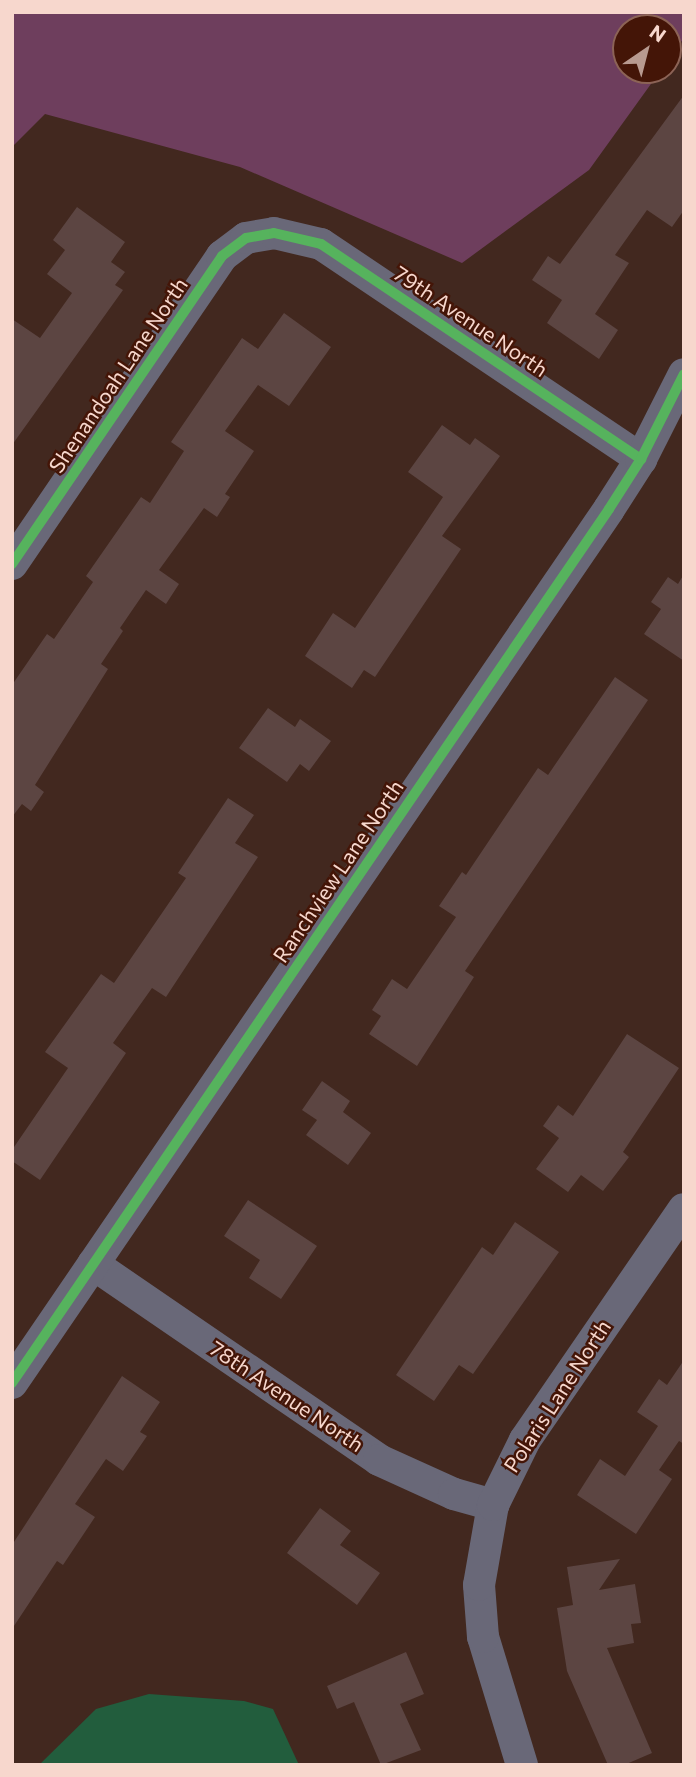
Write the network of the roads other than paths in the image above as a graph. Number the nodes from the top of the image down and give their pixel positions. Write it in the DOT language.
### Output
graph roads {
  1 [pos="274,233"];
  2 [pos="684,374"];
  3 [pos="641,459"];
  4 [pos="12,564"];
  5 [pos="684,1209"];
  6 [pos="93,1264"];
  7 [pos="12,1383"];
  8 [pos="493,1505"];
  9 [pos="522,1765"];
  1 -- 3 [label="street, 79th Avenue North"];
  1 -- 4 [label="street, Shenandoah Lane North"];
  2 -- 3 [label="street, Ranchview Lane North"];
  3 -- 6 [label="street, Ranchview Lane North"];
  5 -- 8 [label="street, Polaris Lane North"];
  6 -- 7 [label="street, Ranchview Lane North"];
  6 -- 8 [label="street, 78th Avenue North"];
  8 -- 9 [label="street, Polaris Lane North"];
}
